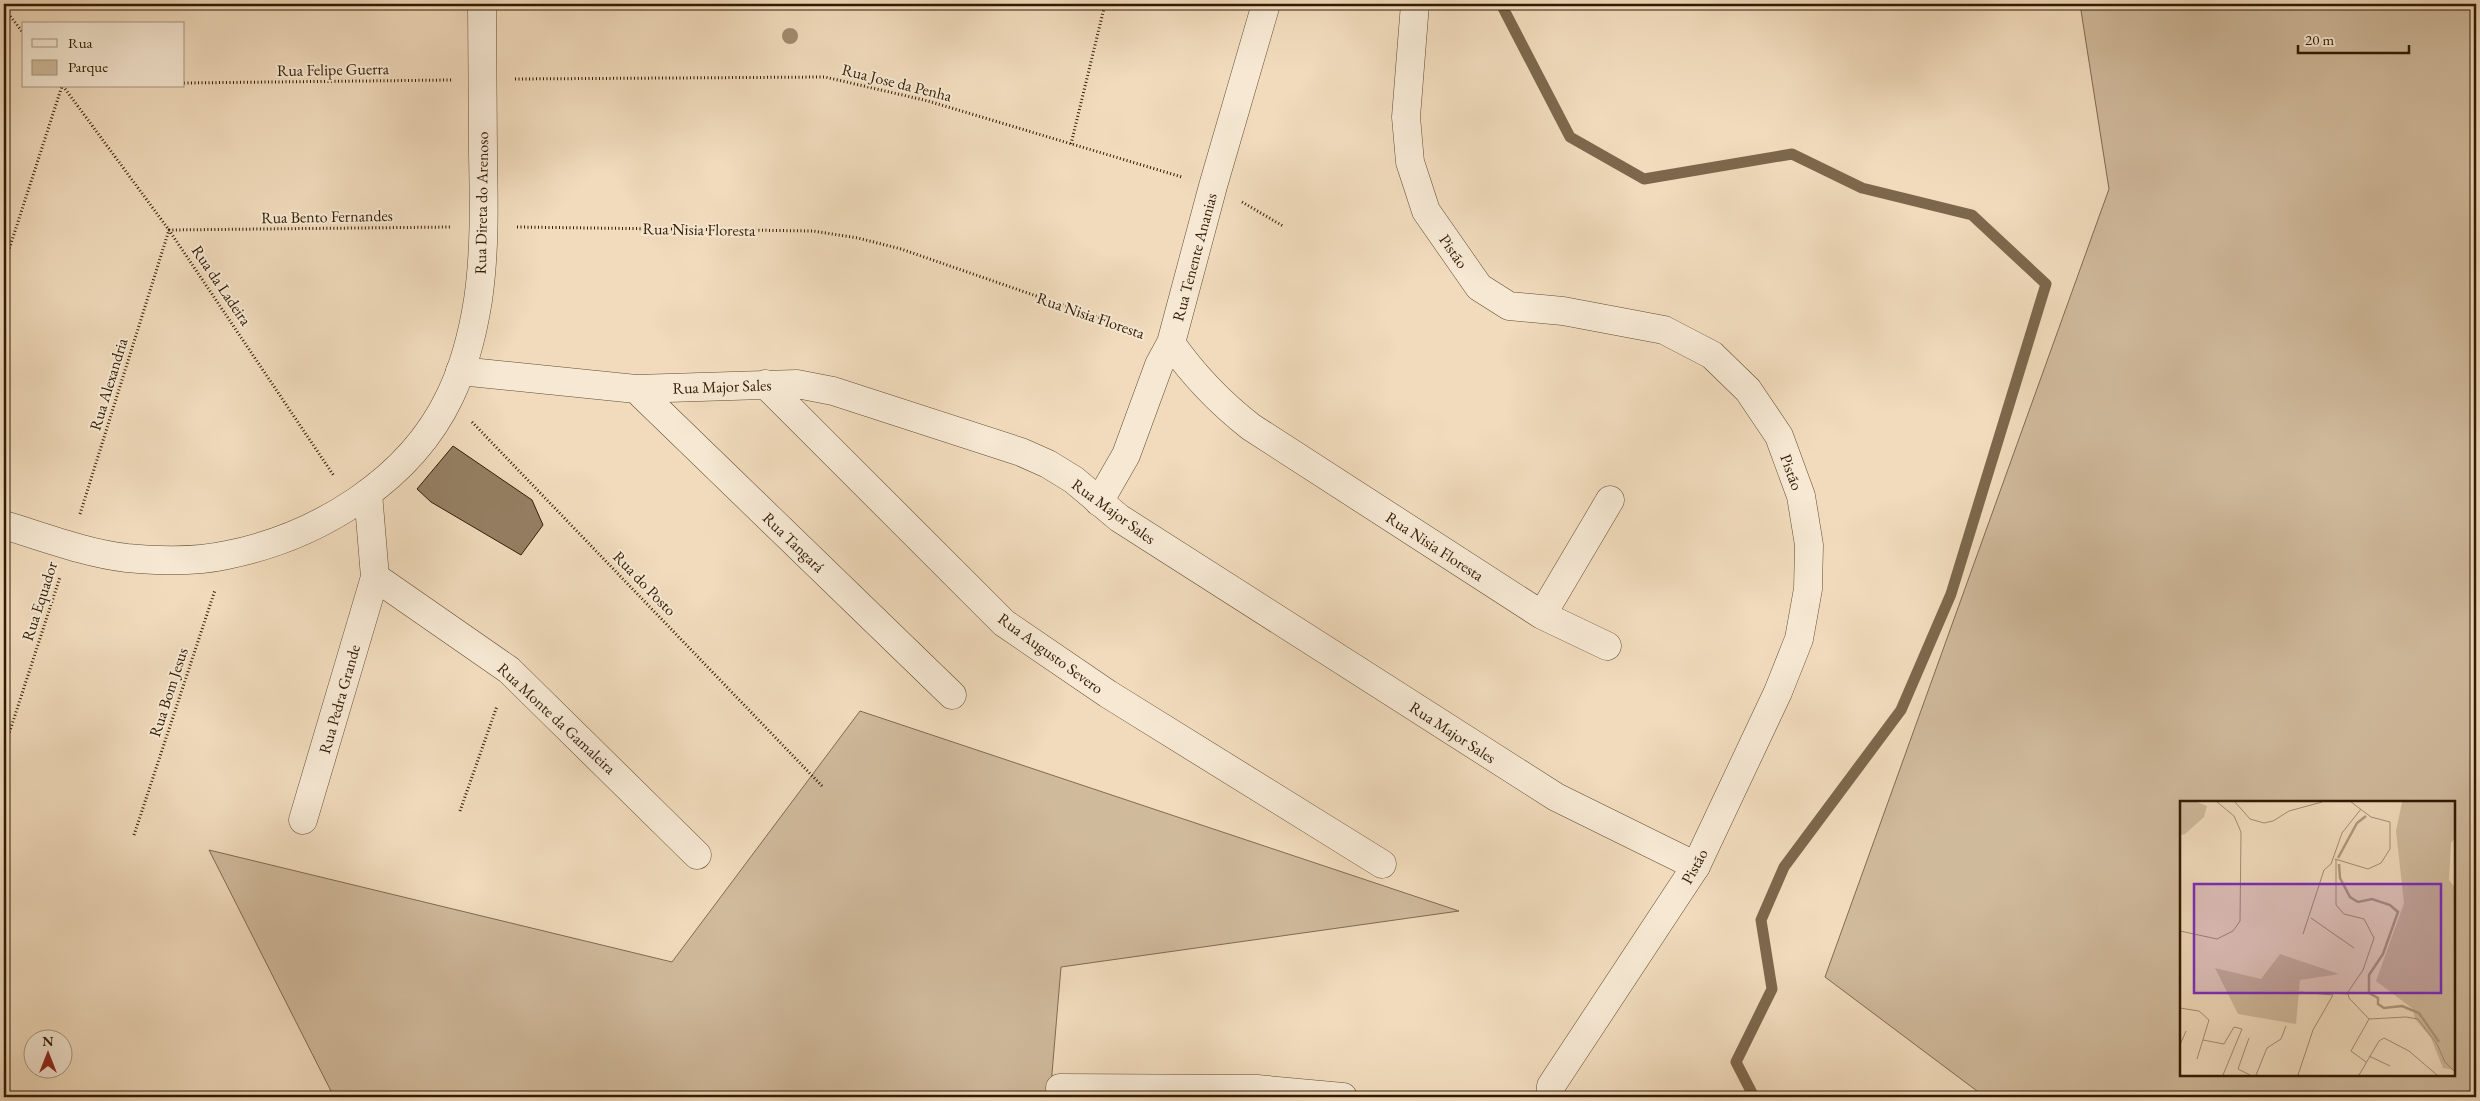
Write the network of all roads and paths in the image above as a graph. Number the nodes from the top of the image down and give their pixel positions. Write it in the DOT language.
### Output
graph roads {
  1 [pos="482,4"];
  2 [pos="1105,4"];
  3 [pos="1266,4"];
  4 [pos="1415,4"];
  5 [pos="4,8"];
  6 [pos="22,31"];
  7 [pos="482,79"];
  8 [pos="185,83"];
  9 [pos="62,88"];
  10 [pos="64,88"];
  11 [pos="1071,144"];
  12 [pos="1213,186"];
  13 [pos="484,226"];
  14 [pos="1283,226"];
  15 [pos="169,230"];
  16 [pos="4,265"];
  17 [pos="1171,343"];
  18 [pos="460,371"];
  19 [pos="765,384"];
  20 [pos="636,388"];
  21 [pos="449,398"];
  22 [pos="360,498"];
  23 [pos="1610,500"];
  24 [pos="1099,502"];
  25 [pos="4,525"];
  26 [pos="70,545"];
  27 [pos="226,556"];
  28 [pos="375,577"];
  29 [pos="1542,615"];
  30 [pos="1607,646"];
  31 [pos="509,670"];
  32 [pos="952,696"];
  33 [pos="4,749"];
  34 [pos="822,786"];
  35 [pos="460,811"];
  36 [pos="303,820"];
  37 [pos="134,835"];
  38 [pos="697,855"];
  39 [pos="1382,864"];
  40 [pos="1696,866"];
  41 [pos="1060,1088"];
  42 [pos="1343,1097"];
  43 [pos="1550,1097"];
  1 -- 7 [label="street, Rua Direta do Arenoso"];
  2 -- 11 [label="path"];
  3 -- 12 [label="street, Rua Tenente Ananias"];
  4 -- 40 [label="street, Pistão"];
  5 -- 6 [label="path"];
  7 -- 8 [label="path, Rua Felipe Guerra"];
  7 -- 11 [label="path, Rua Jose da Penha"];
  7 -- 13 [label="street, Rua Direta do Arenoso"];
  9 -- 16 [label="path"];
  10 -- 15 [label="path, Rua da Ladeira"];
  11 -- 12 [label="path, Rua Jose da Penha"];
  12 -- 14 [label="path, Rua Jose da Penha"];
  12 -- 17 [label="street, Rua Tenente Ananias"];
  13 -- 15 [label="path, Rua Bento Fernandes"];
  13 -- 17 [label="path, Rua Nisia Floresta"];
  13 -- 18 [label="street, Rua Direta do Arenoso"];
  15 -- 22 [label="path, Rua da Ladeira"];
  15 -- 26 [label="path, Rua Alexandria"];
  17 -- 24 [label="street, Rua Tenente Ananias"];
  17 -- 29 [label="street, Rua Nisia Floresta"];
  18 -- 20 [label="street, Rua Major Sales"];
  18 -- 21 [label="street, Rua Direta do Arenoso"];
  19 -- 20 [label="street, Rua Major Sales"];
  19 -- 24 [label="street, Rua Major Sales"];
  19 -- 39 [label="street, Rua Augusto Severo"];
  20 -- 32 [label="street, Rua Tangará"];
  21 -- 22 [label="street, Rua Direta do Arenoso"];
  21 -- 34 [label="path, Rua do Posto"];
  22 -- 27 [label="street, Rua Direta do Arenoso"];
  22 -- 28 [label="street"];
  23 -- 29 [label="street"];
  24 -- 40 [label="street, Rua Major Sales"];
  25 -- 26 [label="street, Rua Direta do Arenoso"];
  26 -- 27 [label="street, Rua Direta do Arenoso"];
  26 -- 33 [label="path, Rua Equador"];
  27 -- 37 [label="path, Rua Bom Jesus"];
  28 -- 31 [label="street, Rua Monte da Gamaleira"];
  28 -- 36 [label="street, Rua Pedra Grande"];
  29 -- 30 [label="street, Rua Nisia Floresta"];
  31 -- 35 [label="path"];
  31 -- 38 [label="street, Rua Monte da Gamaleira"];
  40 -- 43 [label="street, Pistão"];
  41 -- 42 [label="street"];
}
